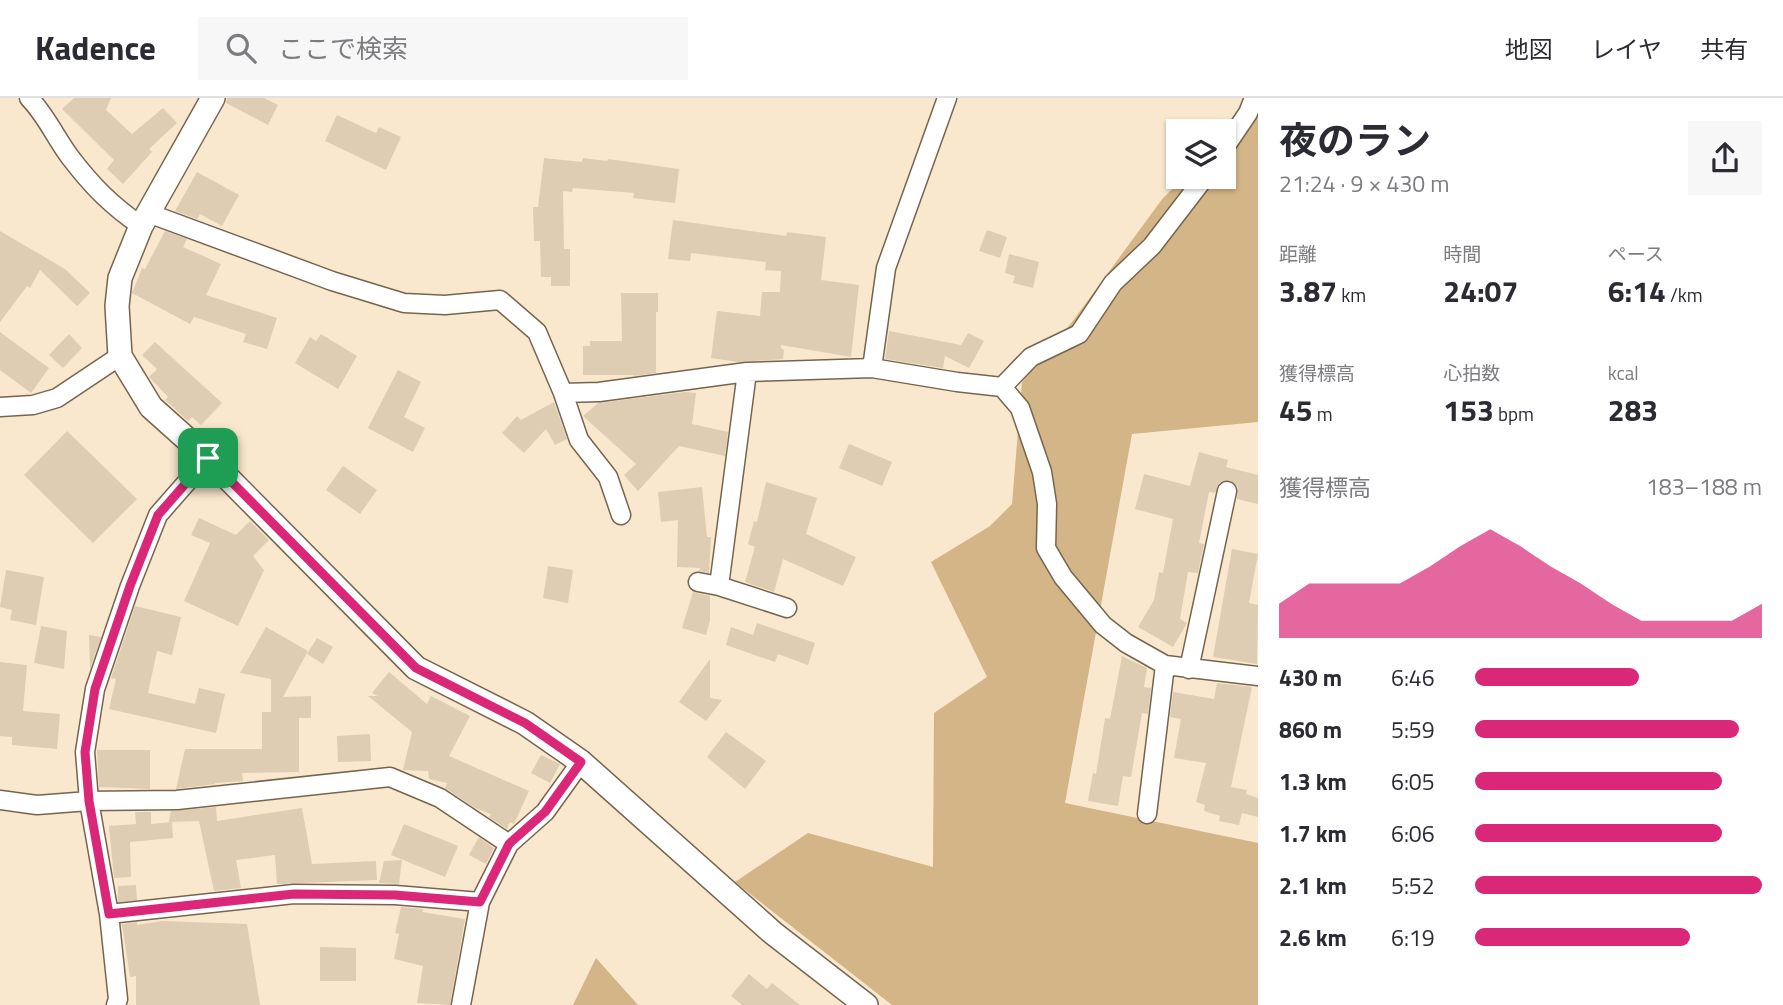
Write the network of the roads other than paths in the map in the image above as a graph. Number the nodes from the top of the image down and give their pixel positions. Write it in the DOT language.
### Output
graph roads {
  1 [pos="29,98"];
  2 [pos="213,98"];
  3 [pos="947,98"];
  4 [pos="1254,98"];
  5 [pos="1236,131"];
  6 [pos="1196,189"];
  7 [pos="144,219"];
  8 [pos="120,356"];
  9 [pos="872,368"];
  10 [pos="747,372"];
  11 [pos="1003,387"];
  12 [pos="563,393"];
  13 [pos="0,407"];
  14 [pos="208,458"];
  15 [pos="1227,491"];
  16 [pos="621,515"];
  17 [pos="698,582"];
  18 [pos="719,586"];
  19 [pos="787,608"];
  20 [pos="1165,666"];
  21 [pos="1189,669"];
  22 [pos="1258,676"];
  23 [pos="581,762"];
  24 [pos="0,800"];
  25 [pos="89,801"];
  26 [pos="1147,814"];
  27 [pos="509,844"];
  28 [pos="480,902"];
  29 [pos="109,914"];
  30 [pos="116,1005"];
  31 [pos="461,1005"];
  32 [pos="866,1005"];
  1 -- 7 [label="street"];
  2 -- 7 [label="street"];
  3 -- 9 [label="street"];
  4 -- 5 [label="street"];
  6 -- 11 [label="street"];
  7 -- 8 [label="street"];
  7 -- 12 [label="street"];
  8 -- 13 [label="street"];
  8 -- 14 [label="street"];
  9 -- 10 [label="street"];
  9 -- 11 [label="street"];
  10 -- 12 [label="street"];
  10 -- 18 [label="street"];
  11 -- 20 [label="street"];
  12 -- 16 [label="street"];
  14 -- 23 [label="street"];
  14 -- 25 [label="street"];
  15 -- 21 [label="street"];
  17 -- 18 [label="street"];
  18 -- 19 [label="street"];
  20 -- 21 [label="street"];
  20 -- 26 [label="street"];
  21 -- 22 [label="street"];
  23 -- 27 [label="street"];
  23 -- 32 [label="street"];
  24 -- 25 [label="street"];
  25 -- 27 [label="street"];
  25 -- 29 [label="street"];
  27 -- 28 [label="street"];
  28 -- 29 [label="street"];
  28 -- 31 [label="street"];
  29 -- 30 [label="street"];
}
